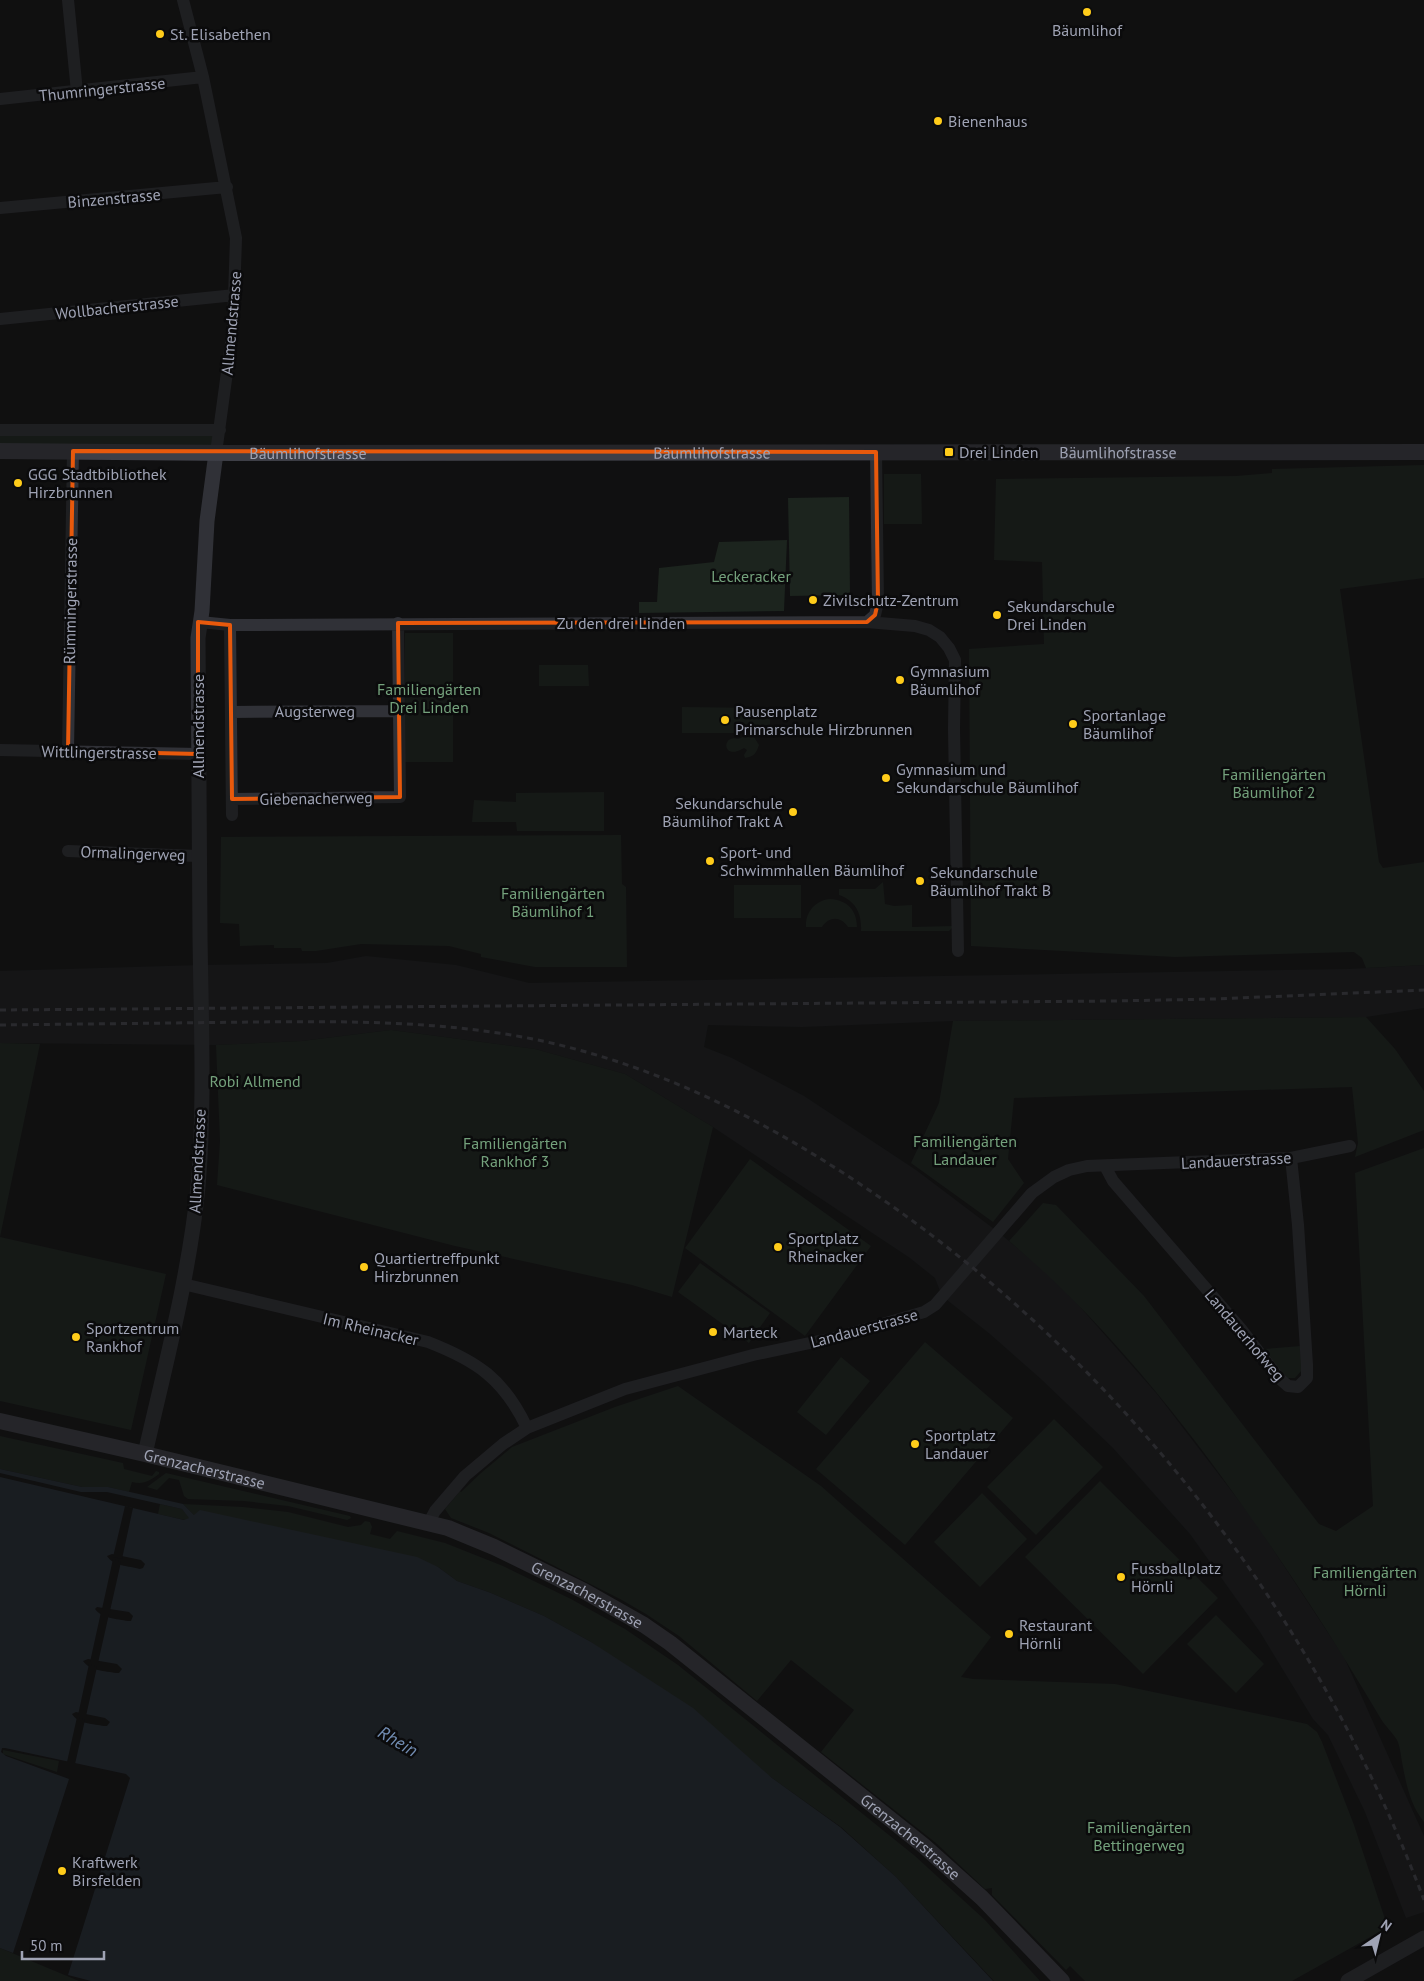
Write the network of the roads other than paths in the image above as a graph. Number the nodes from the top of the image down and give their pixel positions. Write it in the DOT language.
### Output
graph roads {
  1 [pos="68,0"];
  2 [pos="183,0"];
  3 [pos="203,77"];
  4 [pos="77,92"];
  5 [pos="0,99"];
  6 [pos="227,187"];
  7 [pos="0,208"];
  8 [pos="235,295"];
  9 [pos="0,319"];
  10 [pos="0,430"];
  11 [pos="220,430"];
  12 [pos="73,451"];
  13 [pos="0,452"];
  14 [pos="876,452"];
  15 [pos="1424,452"];
  16 [pos="216,454"];
  17 [pos="200,622"];
  18 [pos="867,622"];
  19 [pos="398,623"];
  20 [pos="230,624"];
  21 [pos="399,711"];
  22 [pos="231,712"];
  23 [pos="0,750"];
  24 [pos="68,752"];
  25 [pos="198,754"];
  26 [pos="232,799"];
  27 [pos="232,815"];
  28 [pos="68,850"];
  29 [pos="198,856"];
  30 [pos="958,951"];
  31 [pos="1350,1146"];
  32 [pos="1291,1158"];
  33 [pos="1105,1166"];
  34 [pos="183,1284"];
  35 [pos="0,1421"];
  36 [pos="527,1428"];
  37 [pos="145,1454"];
  38 [pos="429,1522"];
  39 [pos="1424,1938"];
  40 [pos="1062,1981"];
  41 [pos="1348,1981"];
  1 -- 4 [label="street"];
  2 -- 3 [label="street, Allmendstrasse"];
  3 -- 4 [label="street, Thumringerstrasse"];
  3 -- 6 [label="street, Allmendstrasse"];
  4 -- 5 [label="street, Thumringerstrasse"];
  6 -- 7 [label="street, Binzenstrasse"];
  6 -- 8 [label="street, Allmendstrasse"];
  8 -- 9 [label="street, Wollbacherstrasse"];
  8 -- 11 [label="street, Allmendstrasse"];
  10 -- 11 [label="street"];
  11 -- 16 [label="street, Allmendstrasse"];
  12 -- 13 [label="main road, Bäumlihofstrasse"];
  12 -- 16 [label="main road, Bäumlihofstrasse"];
  12 -- 24 [label="street, Rümmingerstrasse"];
  14 -- 15 [label="main road, Bäumlihofstrasse"];
  14 -- 16 [label="main road, Bäumlihofstrasse"];
  14 -- 18 [label="street"];
  16 -- 17 [label="street, Allmendstrasse"];
  17 -- 20 [label="street, Zu den drei Linden"];
  17 -- 25 [label="street, Allmendstrasse"];
  18 -- 19 [label="street, Zu den drei Linden"];
  18 -- 30 [label="street, Zu den drei Linden"];
  19 -- 20 [label="street, Zu den drei Linden"];
  19 -- 21 [label="street"];
  20 -- 22 [label="street, Allmendstrasse"];
  21 -- 22 [label="street, Augsterweg"];
  21 -- 26 [label="street, Giebenacherweg"];
  22 -- 26 [label="street, Allmendstrasse"];
  23 -- 24 [label="street, Wittlingerstrasse"];
  24 -- 25 [label="street, Wittlingerstrasse"];
  25 -- 29 [label="street, Allmendstrasse"];
  26 -- 27 [label="street, Allmendstrasse"];
  28 -- 29 [label="street, Ormalingerweg"];
  29 -- 34 [label="street, Allmendstrasse"];
  31 -- 32 [label="street, Landauerstrasse"];
  32 -- 33 [label="street, Landauerstrasse"];
  32 -- 33 [label="street, Landauerhofweg"];
  33 -- 36 [label="street, Landauerstrasse"];
  34 -- 36 [label="street, Im Rheinacker"];
  34 -- 37 [label="street, Allmendstrasse"];
  35 -- 37 [label="main road, Grenzacherstrasse"];
  36 -- 38 [label="street, Landauerstrasse"];
  37 -- 38 [label="main road, Grenzacherstrasse"];
  38 -- 40 [label="main road, Grenzacherstrasse"];
  39 -- 41 [label="street"];
}
